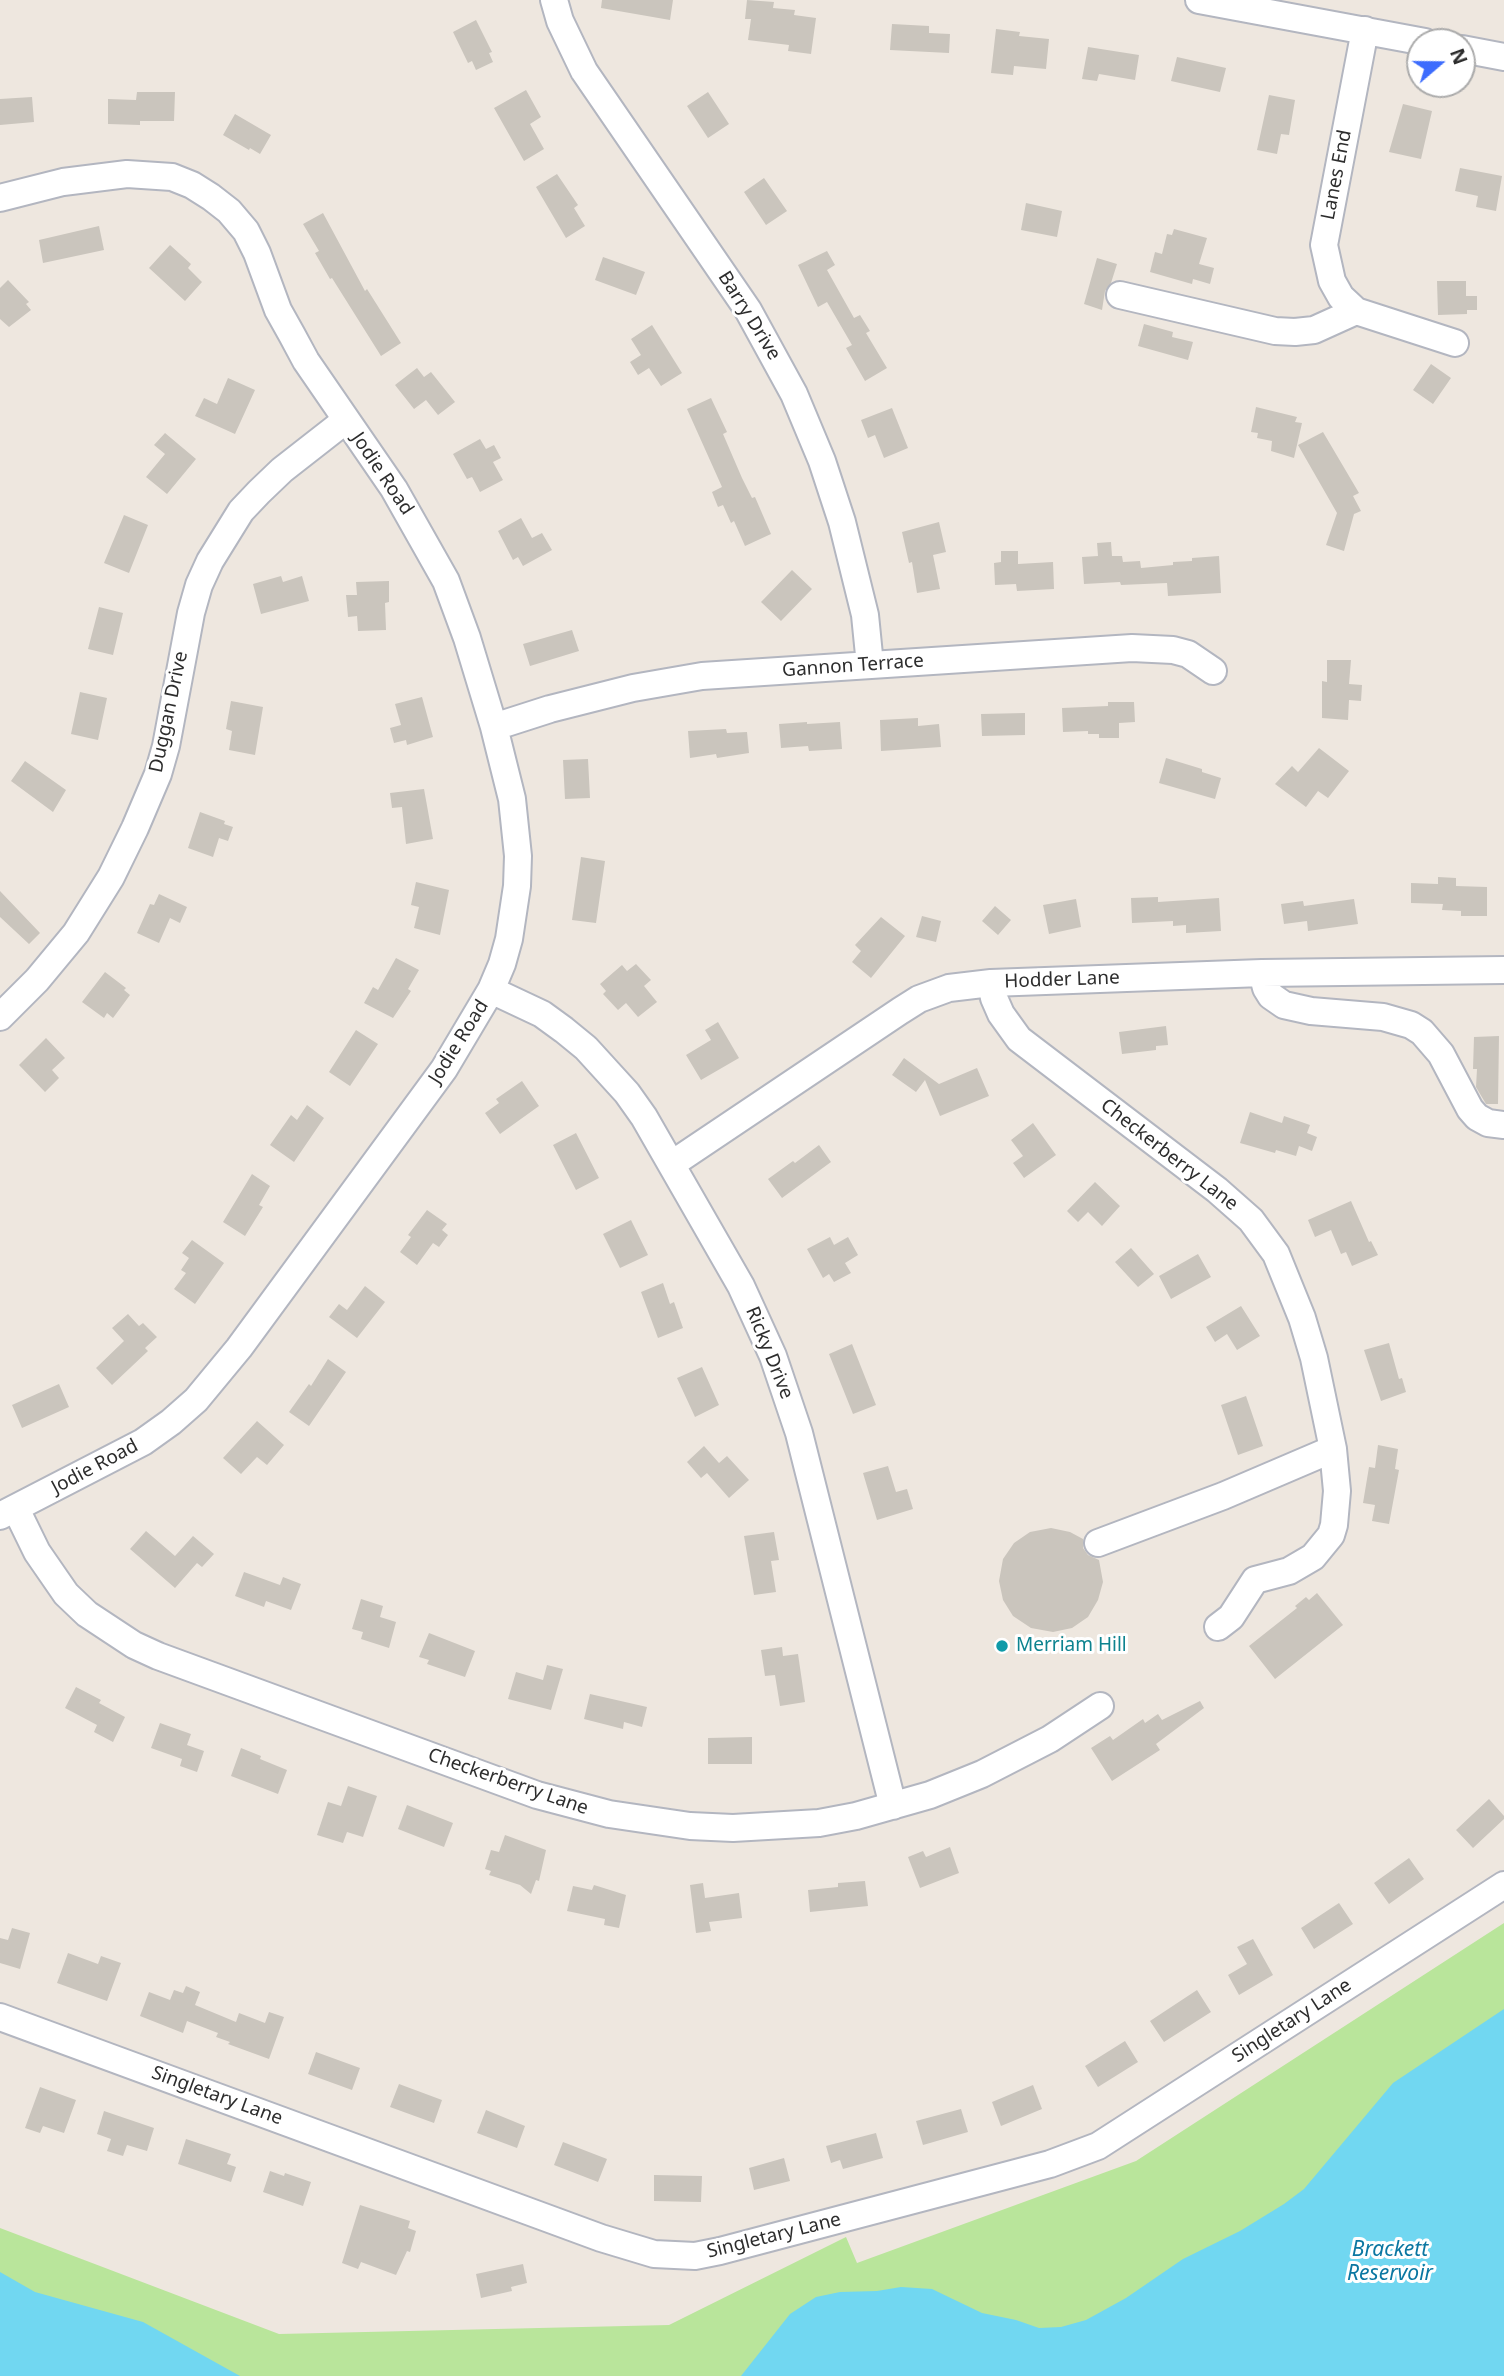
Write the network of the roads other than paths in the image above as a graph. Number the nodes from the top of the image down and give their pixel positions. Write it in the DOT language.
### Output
graph roads {
  1 [pos="554,0"];
  2 [pos="1199,0"];
  3 [pos="1365,30"];
  4 [pos="1406,38"];
  5 [pos="1476,52"];
  6 [pos="1504,57"];
  7 [pos="0,198"];
  8 [pos="1120,295"];
  9 [pos="1356,311"];
  10 [pos="1455,343"];
  11 [pos="346,420"];
  12 [pos="870,665"];
  13 [pos="1213,671"];
  14 [pos="494,727"];
  15 [pos="1504,970"];
  16 [pos="1262,973"];
  17 [pos="992,982"];
  18 [pos="491,990"];
  19 [pos="0,1017"];
  20 [pos="1504,1125"];
  21 [pos="671,1164"];
  22 [pos="1333,1449"];
  23 [pos="8,1512"];
  24 [pos="1098,1543"];
  25 [pos="1218,1627"];
  26 [pos="1100,1706"];
  27 [pos="893,1806"];
  28 [pos="1504,1885"];
  29 [pos="0,2017"];
  1 -- 12 [label="street, Barry Drive"];
  2 -- 3 [label="street"];
  3 -- 4 [label="street"];
  3 -- 9 [label="street, Lanes End"];
  5 -- 6 [label="street"];
  7 -- 11 [label="street, Jodie Road"];
  8 -- 9 [label="street"];
  9 -- 10 [label="street"];
  11 -- 14 [label="street, Jodie Road"];
  11 -- 19 [label="street, Duggan Drive"];
  12 -- 13 [label="street, Gannon Terrace"];
  12 -- 14 [label="street, Gannon Terrace"];
  14 -- 18 [label="street, Jodie Road"];
  15 -- 16 [label="street, Hodder Lane"];
  16 -- 17 [label="street, Hodder Lane"];
  16 -- 20 [label="street"];
  17 -- 21 [label="street, Hodder Lane"];
  17 -- 22 [label="street, Checkerberry Lane"];
  18 -- 21 [label="street, Ricky Drive"];
  18 -- 23 [label="street, Jodie Road"];
  21 -- 27 [label="street, Ricky Drive"];
  22 -- 24 [label="street"];
  22 -- 25 [label="street, Checkerberry Lane"];
  23 -- 27 [label="street, Checkerberry Lane"];
  26 -- 27 [label="street, Checkerberry Lane"];
  28 -- 29 [label="street, Singletary Lane"];
}
